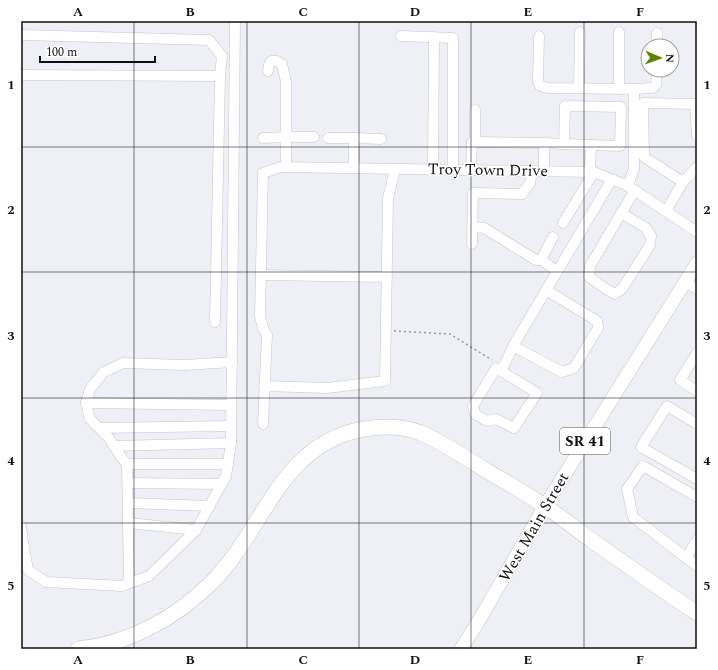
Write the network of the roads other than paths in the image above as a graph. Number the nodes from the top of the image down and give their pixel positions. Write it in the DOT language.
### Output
graph roads {
  1 [pos="235,21"];
  2 [pos="580,32"];
  3 [pos="619,32"];
  4 [pos="657,33"];
  5 [pos="21,35"];
  6 [pos="401,36"];
  7 [pos="539,36"];
  8 [pos="434,37"];
  9 [pos="657,38"];
  10 [pos="268,71"];
  11 [pos="21,75"];
  12 [pos="220,76"];
  13 [pos="656,78"];
  14 [pos="579,88"];
  15 [pos="619,89"];
  16 [pos="634,89"];
  17 [pos="475,110"];
  18 [pos="697,136"];
  19 [pos="286,137"];
  20 [pos="314,137"];
  21 [pos="263,138"];
  22 [pos="328,138"];
  23 [pos="354,138"];
  24 [pos="381,139"];
  25 [pos="475,142"];
  26 [pos="544,143"];
  27 [pos="564,144"];
  28 [pos="591,145"];
  29 [pos="286,167"];
  30 [pos="697,167"];
  31 [pos="354,168"];
  32 [pos="395,168"];
  33 [pos="433,169"];
  34 [pos="453,170"];
  35 [pos="471,170"];
  36 [pos="532,171"];
  37 [pos="544,171"];
  38 [pos="592,172"];
  39 [pos="612,179"];
  40 [pos="682,182"];
  41 [pos="631,188"];
  42 [pos="666,211"];
  43 [pos="621,213"];
  44 [pos="563,223"];
  45 [pos="472,227"];
  46 [pos="697,232"];
  47 [pos="553,237"];
  48 [pos="472,244"];
  49 [pos="540,260"];
  50 [pos="697,263"];
  51 [pos="557,271"];
  52 [pos="261,275"];
  53 [pos="387,277"];
  54 [pos="685,282"];
  55 [pos="697,289"];
  56 [pos="546,290"];
  57 [pos="215,322"];
  58 [pos="511,351"];
  59 [pos="697,353"];
  60 [pos="232,362"];
  61 [pos="501,371"];
  62 [pos="264,386"];
  63 [pos="697,391"];
  64 [pos="86,403"];
  65 [pos="231,404"];
  66 [pos="263,424"];
  67 [pos="697,424"];
  68 [pos="231,426"];
  69 [pos="99,428"];
  70 [pos="231,442"];
  71 [pos="114,446"];
  72 [pos="127,464"];
  73 [pos="228,464"];
  74 [pos="697,479"];
  75 [pos="128,483"];
  76 [pos="222,484"];
  77 [pos="697,497"];
  78 [pos="128,503"];
  79 [pos="210,506"];
  80 [pos="545,506"];
  81 [pos="129,523"];
  82 [pos="21,526"];
  83 [pos="196,530"];
  84 [pos="697,540"];
  85 [pos="686,558"];
  86 [pos="697,566"];
  87 [pos="129,583"];
  88 [pos="697,613"];
  89 [pos="78,649"];
  90 [pos="461,649"];
  1 -- 60 [label="street"];
  2 -- 14 [label="street"];
  3 -- 15 [label="street"];
  4 -- 9 [label="street"];
  5 -- 12 [label="street"];
  6 -- 8 [label="street"];
  7 -- 14 [label="street"];
  8 -- 33 [label="street"];
  8 -- 34 [label="street"];
  10 -- 19 [label="street"];
  11 -- 12 [label="street"];
  12 -- 57 [label="street"];
  13 -- 16 [label="street"];
  14 -- 15 [label="street"];
  15 -- 16 [label="street"];
  16 -- 41 [label="street"];
  17 -- 25 [label="street"];
  18 -- 40 [label="street"];
  19 -- 20 [label="street"];
  19 -- 21 [label="street"];
  19 -- 29 [label="street"];
  22 -- 23 [label="street"];
  23 -- 24 [label="street"];
  23 -- 31 [label="street"];
  25 -- 26 [label="street"];
  25 -- 35 [label="street"];
  26 -- 27 [label="street"];
  26 -- 37 [label="street"];
  27 -- 28 [label="street"];
  27 -- 28 [label="street"];
  28 -- 38 [label="street"];
  29 -- 31 [label="street, Troy Town Drive"];
  29 -- 52 [label="street, Troy Town Drive"];
  30 -- 40 [label="street"];
  31 -- 32 [label="street, Troy Town Drive"];
  32 -- 33 [label="street, Troy Town Drive"];
  32 -- 53 [label="street"];
  33 -- 34 [label="street, Troy Town Drive"];
  34 -- 35 [label="street, Troy Town Drive"];
  35 -- 36 [label="street, Troy Town Drive"];
  36 -- 37 [label="street, Troy Town Drive"];
  36 -- 45 [label="street"];
  37 -- 38 [label="street, Troy Town Drive"];
  38 -- 39 [label="street, Troy Town Drive"];
  38 -- 44 [label="street"];
  39 -- 41 [label="street, Troy Town Drive"];
  39 -- 51 [label="street"];
  40 -- 42 [label="street"];
  41 -- 42 [label="street, Troy Town Drive"];
  41 -- 43 [label="street"];
  42 -- 46 [label="street, Troy Town Drive"];
  43 -- 43 [label="street"];
  45 -- 48 [label="street"];
  45 -- 49 [label="street"];
  47 -- 49 [label="street"];
  49 -- 51 [label="street"];
  50 -- 54 [label="main road, West Main Street / SR 41"];
  51 -- 56 [label="street"];
  52 -- 53 [label="street"];
  52 -- 62 [label="street"];
  53 -- 62 [label="street"];
  54 -- 55 [label="street"];
  54 -- 80 [label="main road, West Main Street / SR 41"];
  56 -- 58 [label="street"];
  56 -- 58 [label="street"];
  58 -- 61 [label="street"];
  59 -- 63 [label="street"];
  60 -- 64 [label="street"];
  60 -- 65 [label="street"];
  61 -- 61 [label="street"];
  62 -- 66 [label="street"];
  64 -- 65 [label="street"];
  64 -- 69 [label="street"];
  65 -- 68 [label="street"];
  67 -- 74 [label="street"];
  68 -- 69 [label="street"];
  68 -- 70 [label="street"];
  69 -- 71 [label="street"];
  70 -- 71 [label="street"];
  70 -- 73 [label="street"];
  71 -- 72 [label="street"];
  72 -- 73 [label="street"];
  72 -- 75 [label="street"];
  73 -- 76 [label="street"];
  75 -- 76 [label="street"];
  75 -- 78 [label="street"];
  76 -- 79 [label="street"];
  77 -- 85 [label="street"];
  78 -- 79 [label="street"];
  78 -- 81 [label="street"];
  79 -- 83 [label="street"];
  80 -- 88 [label="highway"];
  80 -- 89 [label="highway"];
  80 -- 90 [label="main road, West Main Street / SR 41"];
  81 -- 83 [label="street"];
  81 -- 87 [label="street"];
  82 -- 87 [label="street"];
  83 -- 87 [label="street"];
  84 -- 85 [label="street"];
  85 -- 86 [label="street"];
}
